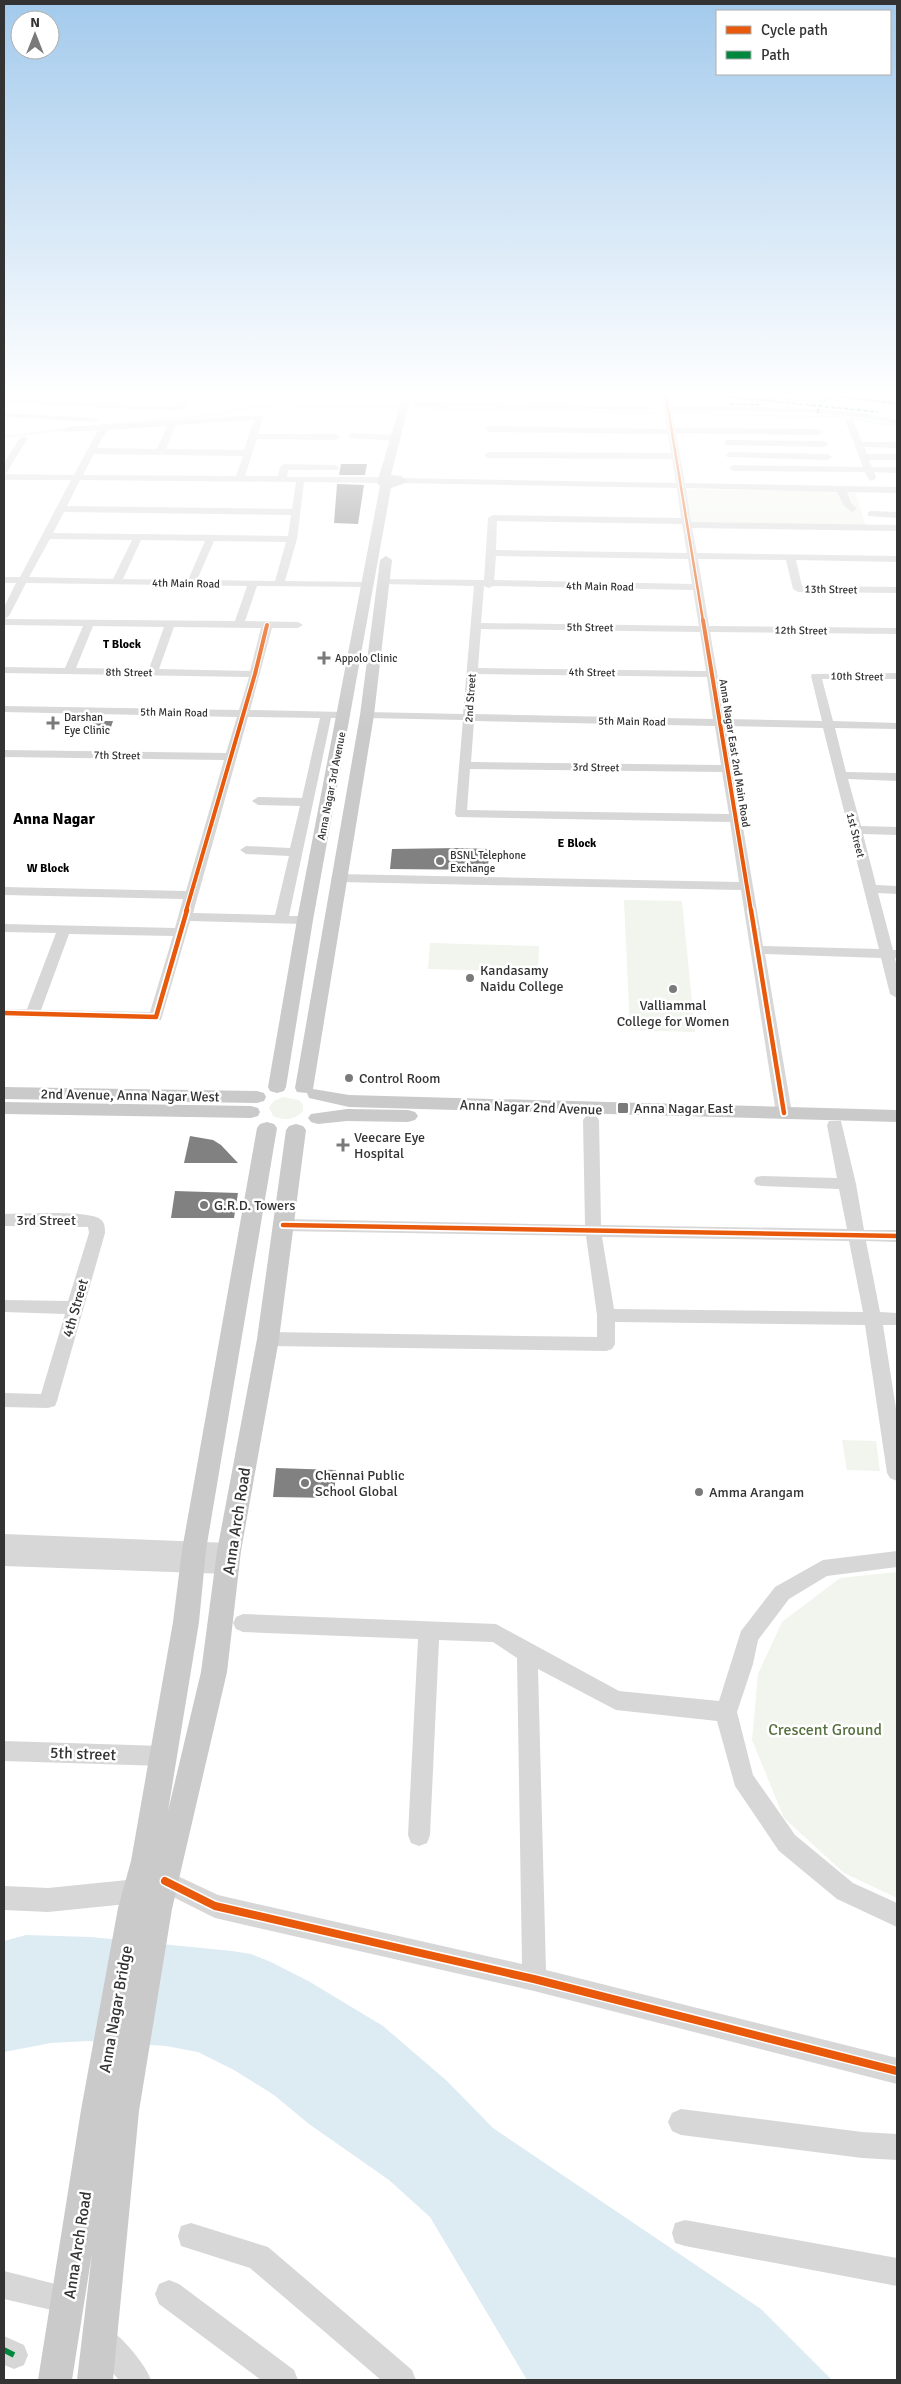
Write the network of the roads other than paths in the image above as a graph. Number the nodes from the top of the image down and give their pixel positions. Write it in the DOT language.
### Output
graph roads {
  1 [pos="296,507"];
  2 [pos="386,507"];
  3 [pos="392,507"];
  4 [pos="684,507"];
  5 [pos="62,509"];
  6 [pos="295,512"];
  7 [pos="871,514"];
  8 [pos="897,515"];
  9 [pos="392,523"];
  10 [pos="687,523"];
  11 [pos="897,528"];
  12 [pos="47,536"];
  13 [pos="138,537"];
  14 [pos="211,538"];
  15 [pos="292,539"];
  16 [pos="389,542"];
  17 [pos="490,554"];
  18 [pos="693,555"];
  19 [pos="790,557"];
  20 [pos="897,559"];
  21 [pos="4,580"];
  22 [pos="24,580"];
  23 [pos="382,581"];
  24 [pos="116,582"];
  25 [pos="191,583"];
  26 [pos="253,584"];
  27 [pos="279,584"];
  28 [pos="484,584"];
  29 [pos="368,585"];
  30 [pos="698,587"];
  31 [pos="897,590"];
  32 [pos="4,616"];
  33 [pos="4,622"];
  34 [pos="89,623"];
  35 [pos="170,624"];
  36 [pos="239,624"];
  37 [pos="267,625"];
  38 [pos="298,625"];
  39 [pos="475,626"];
  40 [pos="704,628"];
  41 [pos="897,631"];
  42 [pos="4,670"];
  43 [pos="69,671"];
  44 [pos="472,671"];
  45 [pos="153,672"];
  46 [pos="255,674"];
  47 [pos="712,674"];
  48 [pos="816,676"];
  49 [pos="897,676"];
  50 [pos="4,709"];
  51 [pos="244,713"];
  52 [pos="326,715"];
  53 [pos="344,715"];
  54 [pos="367,715"];
  55 [pos="468,718"];
  56 [pos="720,722"];
  57 [pos="828,724"];
  58 [pos="897,726"];
  59 [pos="4,753"];
  60 [pos="231,757"];
  61 [pos="464,765"];
  62 [pos="728,769"];
  63 [pos="841,775"];
  64 [pos="897,777"];
  65 [pos="258,801"];
  66 [pos="307,802"];
  67 [pos="736,818"];
  68 [pos="855,830"];
  69 [pos="897,830"];
  70 [pos="246,850"];
  71 [pos="296,852"];
  72 [pos="338,878"];
  73 [pos="747,886"];
  74 [pos="870,889"];
  75 [pos="897,890"];
  76 [pos="4,891"];
  77 [pos="190,895"];
  78 [pos="185,917"];
  79 [pos="281,920"];
  80 [pos="305,920"];
  81 [pos="4,928"];
  82 [pos="64,929"];
  83 [pos="180,932"];
  84 [pos="757,950"];
  85 [pos="892,954"];
  86 [pos="897,994"];
  87 [pos="4,1013"];
  88 [pos="32,1014"];
  89 [pos="277,1087"];
  90 [pos="310,1091"];
  91 [pos="4,1093"];
  92 [pos="254,1105"];
  93 [pos="4,1108"];
  94 [pos="784,1113"];
  95 [pos="897,1116"];
  96 [pos="318,1118"];
  97 [pos="591,1120"];
  98 [pos="836,1126"];
  99 [pos="897,1127"];
  100 [pos="266,1134"];
  101 [pos="295,1135"];
  102 [pos="762,1181"];
  103 [pos="848,1184"];
  104 [pos="4,1220"];
  105 [pos="88,1220"];
  106 [pos="283,1224"];
  107 [pos="593,1230"];
  108 [pos="858,1236"];
  109 [pos="897,1236"];
  110 [pos="4,1306"];
  111 [pos="75,1308"];
  112 [pos="606,1315"];
  113 [pos="873,1318"];
  114 [pos="897,1319"];
  115 [pos="268,1339"];
  116 [pos="4,1400"];
  117 [pos="895,1430"];
  118 [pos="897,1473"];
  119 [pos="4,1542"];
  120 [pos="4,1558"];
  121 [pos="193,1558"];
  122 [pos="228,1559"];
  123 [pos="897,1559"];
  124 [pos="244,1623"];
  125 [pos="429,1630"];
  126 [pos="527,1653"];
  127 [pos="726,1712"];
  128 [pos="4,1750"];
  129 [pos="163,1756"];
  130 [pos="419,1835"];
  131 [pos="165,1881"];
  132 [pos="4,1898"];
  133 [pos="142,1902"];
  134 [pos="897,1915"];
  135 [pos="534,1979"];
  136 [pos="897,2071"];
  137 [pos="110,2111"];
  138 [pos="681,2122"];
  139 [pos="897,2147"];
  140 [pos="685,2233"];
  141 [pos="191,2236"];
  142 [pos="897,2272"];
  143 [pos="4,2285"];
  144 [pos="169,2294"];
  145 [pos="69,2300"];
  146 [pos="100,2336"];
  147 [pos="55,2380"];
  148 [pos="95,2380"];
  149 [pos="138,2380"];
  150 [pos="284,2380"];
  151 [pos="402,2380"];
  1 -- 6 [label="street"];
  2 -- 29 [label="main road, Anna Nagar 3rd Avenue"];
  3 -- 9 [label="main road, Anna Nagar 3rd Avenue"];
  4 -- 10 [label="street, Anna Nagar East 2nd Main Road"];
  5 -- 6 [label="street"];
  5 -- 12 [label="street"];
  6 -- 15 [label="street"];
  7 -- 8 [label="street"];
  10 -- 11 [label="street"];
  10 -- 17 [label="street"];
  10 -- 18 [label="street, Anna Nagar East 2nd Main Road"];
  12 -- 13 [label="street"];
  12 -- 22 [label="street"];
  13 -- 14 [label="street"];
  13 -- 24 [label="street"];
  14 -- 15 [label="street"];
  14 -- 25 [label="street"];
  15 -- 27 [label="street"];
  16 -- 23 [label="main road, Anna Nagar 3rd Avenue"];
  17 -- 18 [label="street"];
  17 -- 28 [label="street"];
  18 -- 19 [label="street"];
  18 -- 30 [label="street, Anna Nagar East 2nd Main Road"];
  19 -- 20 [label="street"];
  19 -- 31 [label="street, 13th Street"];
  21 -- 22 [label="street, 4th Main Road"];
  22 -- 24 [label="street, 4th Main Road"];
  22 -- 32 [label="street"];
  23 -- 28 [label="street, 4th Main Road"];
  23 -- 54 [label="main road, Anna Nagar 3rd Avenue"];
  24 -- 25 [label="street, 4th Main Road"];
  25 -- 26 [label="street, 4th Main Road"];
  26 -- 27 [label="street, 4th Main Road"];
  26 -- 36 [label="street"];
  27 -- 29 [label="street, 4th Main Road"];
  28 -- 30 [label="street, 4th Main Road"];
  28 -- 39 [label="street, 2nd Street"];
  29 -- 53 [label="main road, Anna Nagar 3rd Avenue"];
  30 -- 40 [label="street, Anna Nagar East 2nd Main Road"];
  33 -- 34 [label="street"];
  34 -- 35 [label="street"];
  34 -- 43 [label="street"];
  35 -- 36 [label="street"];
  35 -- 45 [label="street"];
  36 -- 37 [label="street"];
  37 -- 38 [label="street"];
  37 -- 46 [label="street"];
  39 -- 40 [label="street, 5th Street"];
  39 -- 44 [label="street, 2nd Street"];
  40 -- 41 [label="street, 12th Street"];
  40 -- 47 [label="street, Anna Nagar East 2nd Main Road"];
  42 -- 43 [label="street, 8th Street"];
  43 -- 45 [label="street, 8th Street"];
  44 -- 47 [label="street, 4th Street"];
  44 -- 55 [label="street, 2nd Street"];
  45 -- 46 [label="street, 8th Street"];
  46 -- 51 [label="street"];
  47 -- 56 [label="street, Anna Nagar East 2nd Main Road"];
  48 -- 49 [label="street, 10th Street"];
  48 -- 57 [label="street, 1st Street"];
  50 -- 51 [label="street, 5th Main Road"];
  51 -- 52 [label="street, 5th Main Road"];
  51 -- 60 [label="street"];
  52 -- 53 [label="street, 5th Main Road"];
  52 -- 66 [label="street"];
  53 -- 80 [label="main road, Anna Nagar 3rd Avenue"];
  54 -- 55 [label="street, 5th Main Road"];
  54 -- 72 [label="main road, Anna Nagar 3rd Avenue"];
  55 -- 56 [label="street, 5th Main Road"];
  55 -- 61 [label="street, 2nd Street"];
  56 -- 57 [label="street, 5th Main Road"];
  56 -- 62 [label="street, Anna Nagar East 2nd Main Road"];
  57 -- 58 [label="street, 5th Main Road"];
  57 -- 63 [label="street, 1st Street"];
  59 -- 60 [label="street, 7th Street"];
  60 -- 77 [label="street"];
  61 -- 62 [label="street, 3rd Street"];
  61 -- 67 [label="street, 2nd Street"];
  62 -- 67 [label="street, Anna Nagar East 2nd Main Road"];
  63 -- 64 [label="street"];
  63 -- 68 [label="street, 1st Street"];
  65 -- 66 [label="street"];
  66 -- 71 [label="street"];
  67 -- 73 [label="street, Anna Nagar East 2nd Main Road"];
  68 -- 69 [label="street"];
  68 -- 74 [label="street, 1st Street"];
  70 -- 71 [label="street"];
  71 -- 79 [label="street"];
  72 -- 73 [label="street"];
  72 -- 90 [label="main road, Anna Nagar 3rd Avenue"];
  73 -- 84 [label="street, Anna Nagar East 2nd Main Road"];
  74 -- 75 [label="street"];
  74 -- 85 [label="street, 1st Street"];
  76 -- 77 [label="street"];
  77 -- 78 [label="street"];
  78 -- 79 [label="street"];
  78 -- 83 [label="street"];
  79 -- 80 [label="street"];
  80 -- 89 [label="main road, Anna Nagar 3rd Avenue"];
  81 -- 82 [label="street"];
  82 -- 83 [label="street"];
  82 -- 88 [label="street"];
  83 -- 88 [label="street"];
  84 -- 85 [label="street"];
  84 -- 94 [label="street, Anna Nagar East 2nd Main Road"];
  85 -- 86 [label="street, 1st Street"];
  87 -- 88 [label="street"];
  89 -- 90 [label="main road"];
  89 -- 92 [label="main road"];
  90 -- 94 [label="main road, Anna Nagar 2nd Avenue"];
  90 -- 96 [label="main road"];
  91 -- 92 [label="main road, 2nd Avenue, Anna Nagar West"];
  92 -- 93 [label="main road, 2nd Avenue, Anna Nagar West"];
  92 -- 100 [label="main road"];
  94 -- 95 [label="main road, Anna Nagar 2nd Avenue"];
  96 -- 97 [label="main road, Anna Nagar 2nd Avenue"];
  96 -- 101 [label="main road"];
  97 -- 98 [label="main road, Anna Nagar 2nd Avenue"];
  97 -- 107 [label="street"];
  98 -- 99 [label="main road, Anna Nagar 2nd Avenue"];
  98 -- 103 [label="street"];
  100 -- 101 [label="main road"];
  100 -- 121 [label="main road"];
  101 -- 106 [label="main road, Anna Arch Road"];
  102 -- 103 [label="street"];
  103 -- 108 [label="street"];
  104 -- 105 [label="street, 3rd Street"];
  105 -- 111 [label="street, 4th Street"];
  106 -- 107 [label="street"];
  106 -- 115 [label="main road, Anna Arch Road"];
  107 -- 108 [label="street"];
  107 -- 112 [label="street"];
  108 -- 109 [label="street"];
  108 -- 113 [label="street"];
  110 -- 111 [label="street"];
  111 -- 116 [label="street, 4th Street"];
  112 -- 113 [label="street"];
  112 -- 115 [label="street"];
  113 -- 114 [label="street"];
  113 -- 117 [label="street"];
  115 -- 122 [label="main road, Anna Arch Road"];
  117 -- 118 [label="street"];
  119 -- 121 [label="street"];
  120 -- 121 [label="street"];
  121 -- 122 [label="street"];
  121 -- 129 [label="main road"];
  122 -- 131 [label="main road, Anna Arch Road"];
  123 -- 127 [label="street"];
  124 -- 125 [label="street"];
  125 -- 126 [label="street"];
  125 -- 130 [label="street"];
  126 -- 127 [label="street"];
  126 -- 135 [label="street"];
  127 -- 134 [label="street"];
  128 -- 129 [label="street, 5th street"];
  129 -- 133 [label="main road"];
  131 -- 133 [label="main road, Anna Arch Road"];
  131 -- 135 [label="street"];
  132 -- 133 [label="street"];
  133 -- 137 [label="main road, Anna Nagar Bridge"];
  135 -- 136 [label="street"];
  137 -- 145 [label="main road, Anna Arch Road"];
  137 -- 146 [label="main road, Anna Arch Road"];
  138 -- 139 [label="street"];
  140 -- 142 [label="street"];
  141 -- 151 [label="street"];
  143 -- 145 [label="street"];
  144 -- 150 [label="street"];
  145 -- 147 [label="main road, Anna Arch Road"];
  146 -- 148 [label="main road, Anna Arch Road"];
  146 -- 149 [label="street"];
}
